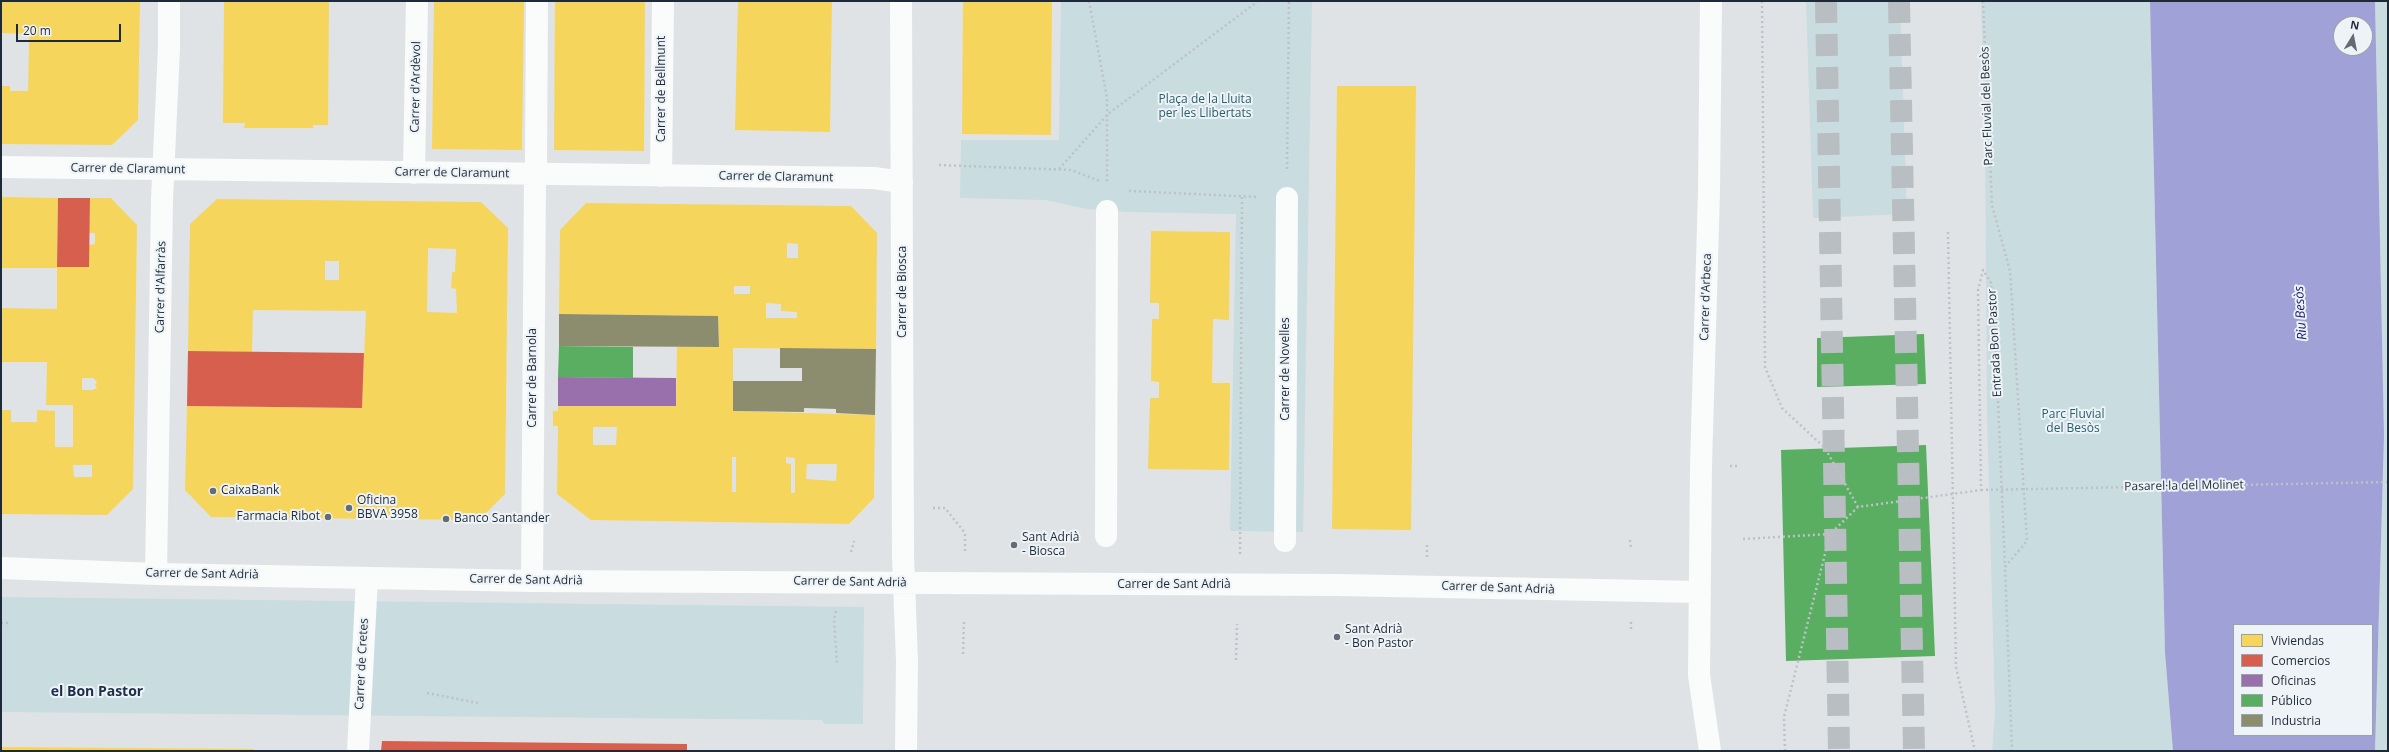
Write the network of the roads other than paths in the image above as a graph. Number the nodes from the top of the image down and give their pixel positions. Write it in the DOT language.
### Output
graph roads {
  1 [pos="169,1"];
  2 [pos="417,1"];
  3 [pos="537,1"];
  4 [pos="663,1"];
  5 [pos="901,1"];
  6 [pos="1711,1"];
  7 [pos="1,167"];
  8 [pos="535,168"];
  9 [pos="163,169"];
  10 [pos="414,173"];
  11 [pos="661,176"];
  12 [pos="902,182"];
  13 [pos="1287,198"];
  14 [pos="1106,211"];
  15 [pos="1106,536"];
  16 [pos="1285,541"];
  17 [pos="1,568"];
  18 [pos="156,574"];
  19 [pos="367,578"];
  20 [pos="532,581"];
  21 [pos="904,583"];
  22 [pos="1700,592"];
  23 [pos="358,751"];
  24 [pos="906,751"];
  25 [pos="1710,751"];
  1 -- 9 [label="street, Carrer d'Alfarràs"];
  2 -- 10 [label="street, Carrer d'Ardèvol"];
  3 -- 8 [label="street, Carrer de Barnola"];
  4 -- 11 [label="street, Carrer de Bellmunt"];
  5 -- 12 [label="street, Carrer de Biosca"];
  6 -- 22 [label="street, Carrer d'Arbeca"];
  7 -- 9 [label="street, Carrer de Claramunt"];
  8 -- 10 [label="street, Carrer de Claramunt"];
  8 -- 11 [label="street, Carrer de Claramunt"];
  8 -- 20 [label="street, Carrer de Barnola"];
  9 -- 10 [label="street, Carrer de Claramunt"];
  9 -- 18 [label="street, Carrer d'Alfarràs"];
  11 -- 12 [label="street, Carrer de Claramunt"];
  12 -- 21 [label="street, Carrer de Biosca"];
  13 -- 16 [label="street, Carrer de Novelles"];
  14 -- 15 [label="street"];
  17 -- 18 [label="street, Carrer de Sant Adrià"];
  18 -- 19 [label="street, Carrer de Sant Adrià"];
  19 -- 20 [label="street, Carrer de Sant Adrià"];
  19 -- 23 [label="street, Carrer de Cretes"];
  20 -- 21 [label="street, Carrer de Sant Adrià"];
  21 -- 22 [label="street, Carrer de Sant Adrià"];
  21 -- 24 [label="street, Carrer de Biosca"];
  22 -- 25 [label="street, Carrer d'Arbeca"];
}
